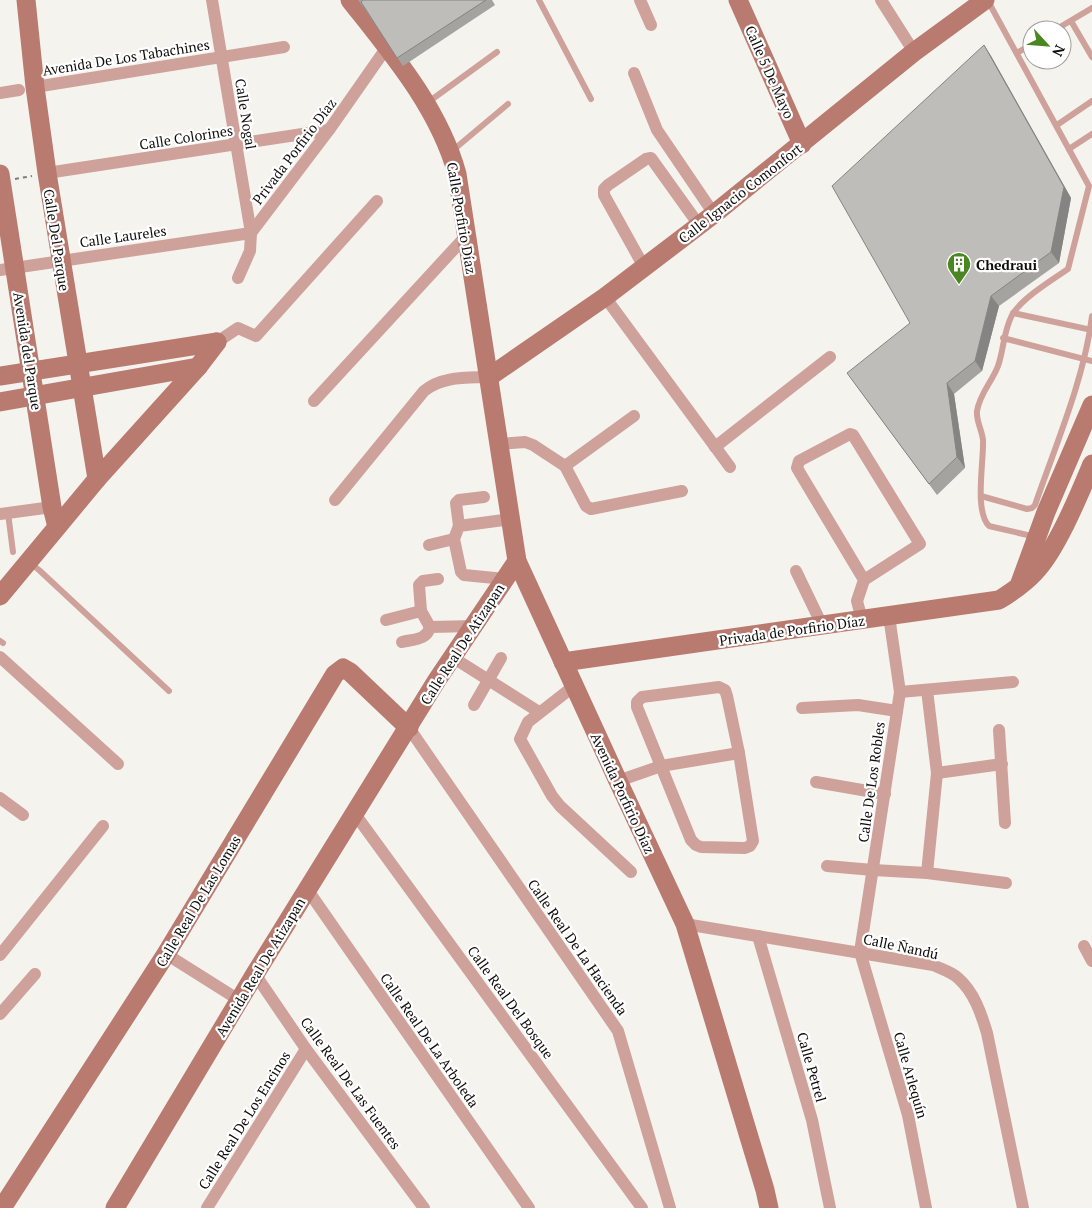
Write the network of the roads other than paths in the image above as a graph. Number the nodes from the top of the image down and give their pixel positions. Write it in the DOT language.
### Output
graph roads {
  1 [pos="26,0"];
  2 [pos="212,0"];
  3 [pos="350,0"];
  4 [pos="539,0"];
  5 [pos="640,0"];
  6 [pos="738,0"];
  7 [pos="881,0"];
  8 [pos="986,0"];
  9 [pos="1092,8"];
  10 [pos="1072,20"];
  11 [pos="1072,23"];
  12 [pos="651,24"];
  13 [pos="387,47"];
  14 [pos="284,48"];
  15 [pos="1022,50"];
  16 [pos="497,52"];
  17 [pos="914,52"];
  18 [pos="1017,53"];
  19 [pos="222,56"];
  20 [pos="1092,57"];
  21 [pos="634,73"];
  22 [pos="27,89"];
  23 [pos="0,93"];
  24 [pos="591,99"];
  25 [pos="1092,101"];
  26 [pos="426,103"];
  27 [pos="508,104"];
  28 [pos="1057,125"];
  29 [pos="329,130"];
  30 [pos="1092,134"];
  31 [pos="802,144"];
  32 [pos="236,145"];
  33 [pos="1070,149"];
  34 [pos="451,152"];
  35 [pos="47,173"];
  36 [pos="0,179"];
  37 [pos="1091,187"];
  38 [pos="377,201"];
  39 [pos="707,220"];
  40 [pos="251,233"];
  41 [pos="466,236"];
  42 [pos="60,260"];
  43 [pos="644,267"];
  44 [pos="7,268"];
  45 [pos="238,278"];
  46 [pos="605,297"];
  47 [pos="1013,313"];
  48 [pos="1092,316"];
  49 [pos="1091,330"];
  50 [pos="1003,338"];
  51 [pos="217,342"];
  52 [pos="830,357"];
  53 [pos="1084,359"];
  54 [pos="1092,362"];
  55 [pos="78,363"];
  56 [pos="198,367"];
  57 [pos="31,372"];
  58 [pos="0,376"];
  59 [pos="489,377"];
  60 [pos="83,388"];
  61 [pos="34,396"];
  62 [pos="314,401"];
  63 [pos="0,402"];
  64 [pos="1091,405"];
  65 [pos="634,416"];
  66 [pos="499,444"];
  67 [pos="715,447"];
  68 [pos="1092,464"];
  69 [pos="565,466"];
  70 [pos="730,467"];
  71 [pos="97,479"];
  72 [pos="682,491"];
  73 [pos="981,496"];
  74 [pos="484,497"];
  75 [pos="335,500"];
  76 [pos="52,507"];
  77 [pos="1046,512"];
  78 [pos="4,514"];
  79 [pos="511,519"];
  80 [pos="1065,522"];
  81 [pos="459,526"];
  82 [pos="57,527"];
  83 [pos="1037,538"];
  84 [pos="454,539"];
  85 [pos="429,545"];
  86 [pos="21,557"];
  87 [pos="517,561"];
  88 [pos="796,571"];
  89 [pos="438,579"];
  90 [pos="506,579"];
  91 [pos="864,580"];
  92 [pos="1018,589"];
  93 [pos="0,596"];
  94 [pos="421,611"];
  95 [pos="889,616"];
  96 [pos="386,620"];
  97 [pos="862,620"];
  98 [pos="822,625"];
  99 [pos="474,626"];
  100 [pos="430,628"];
  101 [pos="402,642"];
  102 [pos="0,657"];
  103 [pos="452,657"];
  104 [pos="502,658"];
  105 [pos="563,662"];
  106 [pos="489,679"];
  107 [pos="1013,682"];
  108 [pos="574,686"];
  109 [pos="927,690"];
  110 [pos="169,691"];
  111 [pos="900,692"];
  112 [pos="474,705"];
  113 [pos="802,708"];
  114 [pos="897,711"];
  115 [pos="539,712"];
  116 [pos="409,728"];
  117 [pos="999,730"];
  118 [pos="739,753"];
  119 [pos="118,764"];
  120 [pos="1002,764"];
  121 [pos="660,766"];
  122 [pos="937,773"];
  123 [pos="618,781"];
  124 [pos="816,782"];
  125 [pos="885,794"];
  126 [pos="0,798"];
  127 [pos="355,814"];
  128 [pos="23,815"];
  129 [pos="1005,823"];
  130 [pos="103,826"];
  131 [pos="827,866"];
  132 [pos="873,870"];
  133 [pos="631,872"];
  134 [pos="927,872"];
  135 [pos="1006,883"];
  136 [pos="307,889"];
  137 [pos="685,924"];
  138 [pos="758,936"];
  139 [pos="1084,946"];
  140 [pos="860,952"];
  141 [pos="166,954"];
  142 [pos="0,956"];
  143 [pos="1092,961"];
  144 [pos="35,974"];
  145 [pos="255,974"];
  146 [pos="239,1000"];
  147 [pos="0,1014"];
  148 [pos="306,1049"];
  149 [pos="2,1208"];
  150 [pos="115,1208"];
  151 [pos="207,1208"];
  152 [pos="424,1208"];
  153 [pos="528,1208"];
  154 [pos="642,1208"];
  155 [pos="670,1208"];
  156 [pos="768,1208"];
  157 [pos="830,1208"];
  158 [pos="926,1208"];
  159 [pos="1023,1208"];
  1 -- 22 [label="street, Calle Del Parque"];
  2 -- 19 [label="street, Calle Nogal"];
  3 -- 13 [label="street, Calle Porfirio Díaz"];
  4 -- 24 [label="lane"];
  5 -- 12 [label="street"];
  6 -- 31 [label="street, Calle 5 De Mayo"];
  7 -- 17 [label="street"];
  8 -- 17 [label="street, Calle Ignacio Comonfort"];
  8 -- 18 [label="lane"];
  9 -- 10 [label="lane"];
  11 -- 20 [label="lane"];
  13 -- 26 [label="street, Calle Porfirio Díaz"];
  13 -- 29 [label="street, Privada Porfirio Díaz"];
  14 -- 19 [label="street, Avenida De Los Tabachines"];
  15 -- 18 [label="lane"];
  16 -- 26 [label="lane"];
  17 -- 31 [label="street, Calle Ignacio Comonfort"];
  18 -- 28 [label="lane"];
  19 -- 22 [label="street, Avenida De Los Tabachines"];
  19 -- 32 [label="street, Calle Nogal"];
  21 -- 39 [label="street"];
  22 -- 23 [label="street, Avenida De Los Tabachines"];
  22 -- 35 [label="street, Calle Del Parque"];
  25 -- 28 [label="lane"];
  26 -- 34 [label="street, Calle Porfirio Díaz"];
  27 -- 34 [label="lane"];
  28 -- 33 [label="lane"];
  29 -- 32 [label="street, Calle Colorines"];
  29 -- 40 [label="street, Privada Porfirio Díaz"];
  30 -- 33 [label="lane"];
  31 -- 39 [label="street, Calle Ignacio Comonfort"];
  32 -- 35 [label="street, Calle Colorines"];
  32 -- 40 [label="street, Calle Nogal"];
  33 -- 37 [label="lane"];
  34 -- 41 [label="street, Calle Porfirio Díaz"];
  35 -- 42 [label="street, Calle Del Parque"];
  36 -- 44 [label="street, Avenida del Parque"];
  37 -- 47 [label="lane"];
  38 -- 51 [label="street"];
  39 -- 43 [label="street, Calle Ignacio Comonfort"];
  39 -- 43 [label="street"];
  40 -- 42 [label="street, Calle Laureles"];
  40 -- 45 [label="street, Privada Porfirio Díaz"];
  41 -- 59 [label="street, Calle Porfirio Díaz"];
  41 -- 62 [label="street"];
  42 -- 44 [label="street, Calle Laureles"];
  42 -- 55 [label="street, Calle Del Parque"];
  43 -- 46 [label="street, Calle Ignacio Comonfort"];
  44 -- 57 [label="street, Avenida del Parque"];
  46 -- 59 [label="street, Calle Ignacio Comonfort"];
  46 -- 67 [label="street"];
  47 -- 49 [label="lane"];
  47 -- 50 [label="lane"];
  48 -- 49 [label="lane"];
  49 -- 53 [label="lane"];
  50 -- 53 [label="lane"];
  50 -- 73 [label="lane"];
  51 -- 55 [label="street"];
  51 -- 56 [label="street"];
  52 -- 67 [label="street"];
  53 -- 54 [label="lane"];
  53 -- 73 [label="lane"];
  55 -- 57 [label="street"];
  55 -- 60 [label="street, Calle Del Parque"];
  56 -- 60 [label="street"];
  56 -- 71 [label="street"];
  57 -- 58 [label="street"];
  57 -- 61 [label="street, Avenida del Parque"];
  59 -- 66 [label="street, Avenida Porfirio Díaz"];
  59 -- 75 [label="street"];
  60 -- 61 [label="street"];
  60 -- 71 [label="street, Calle Del Parque"];
  61 -- 63 [label="street"];
  61 -- 76 [label="street, Avenida del Parque"];
  64 -- 77 [label="street"];
  65 -- 69 [label="street"];
  66 -- 69 [label="street"];
  66 -- 79 [label="street, Avenida Porfirio Díaz"];
  67 -- 70 [label="street"];
  68 -- 80 [label="street, Privada de Porfirio Díaz"];
  69 -- 72 [label="street"];
  71 -- 82 [label="street"];
  73 -- 83 [label="lane"];
  74 -- 81 [label="street"];
  76 -- 78 [label="street"];
  76 -- 82 [label="street, Avenida del Parque"];
  77 -- 80 [label="street"];
  77 -- 83 [label="street"];
  78 -- 86 [label="lane"];
  79 -- 81 [label="street"];
  79 -- 87 [label="street, Avenida Porfirio Díaz"];
  80 -- 92 [label="street, Privada de Porfirio Díaz"];
  81 -- 84 [label="street"];
  82 -- 86 [label="street"];
  83 -- 92 [label="street"];
  84 -- 85 [label="street"];
  84 -- 90 [label="street"];
  86 -- 93 [label="street"];
  86 -- 110 [label="lane"];
  87 -- 90 [label="street, Calle Real De Atizapan"];
  87 -- 105 [label="street, Avenida Porfirio Díaz"];
  88 -- 98 [label="street"];
  89 -- 94 [label="street"];
  90 -- 99 [label="street, Calle Real De Atizapan"];
  91 -- 91 [label="street"];
  91 -- 97 [label="street"];
  92 -- 95 [label="street, Privada de Porfirio Díaz"];
  94 -- 96 [label="street"];
  94 -- 100 [label="street"];
  95 -- 97 [label="street, Privada de Porfirio Díaz"];
  95 -- 111 [label="street, Calle De Los Robles"];
  97 -- 98 [label="street, Privada de Porfirio Díaz"];
  98 -- 105 [label="street, Privada de Porfirio Díaz"];
  99 -- 100 [label="street"];
  99 -- 103 [label="street, Calle Real De Atizapan"];
  100 -- 101 [label="street"];
  102 -- 119 [label="street"];
  103 -- 106 [label="street"];
  103 -- 116 [label="street, Calle Real De Atizapan"];
  104 -- 106 [label="street"];
  105 -- 108 [label="street, Avenida Porfirio Díaz"];
  106 -- 112 [label="street"];
  106 -- 115 [label="street"];
  107 -- 109 [label="street"];
  108 -- 115 [label="street"];
  108 -- 123 [label="street, Avenida Porfirio Díaz"];
  109 -- 111 [label="street"];
  109 -- 122 [label="street"];
  111 -- 114 [label="street, Calle De Los Robles"];
  113 -- 114 [label="street"];
  114 -- 125 [label="street, Calle De Los Robles"];
  115 -- 133 [label="street"];
  116 -- 127 [label="street, Avenida Real De Atizapan"];
  116 -- 141 [label="street, Calle Real De Las Lomas"];
  116 -- 155 [label="street, Calle Real De La Hacienda"];
  117 -- 120 [label="street"];
  118 -- 121 [label="street"];
  118 -- 121 [label="street"];
  118 -- 121 [label="street"];
  120 -- 122 [label="street"];
  120 -- 129 [label="street"];
  121 -- 123 [label="street"];
  122 -- 134 [label="street"];
  123 -- 137 [label="street, Avenida Porfirio Díaz"];
  124 -- 125 [label="street"];
  125 -- 132 [label="street, Calle De Los Robles"];
  126 -- 128 [label="street"];
  127 -- 136 [label="street, Avenida Real De Atizapan"];
  127 -- 154 [label="street, Calle Real Del Bosque"];
  130 -- 142 [label="street"];
  131 -- 132 [label="street"];
  132 -- 134 [label="street"];
  132 -- 140 [label="street, Calle De Los Robles"];
  134 -- 135 [label="street"];
  136 -- 145 [label="street, Avenida Real De Atizapan"];
  136 -- 153 [label="street, Calle Real De La Arboleda"];
  137 -- 138 [label="street, Calle Ñandú"];
  137 -- 156 [label="street, Avenida Porfirio Díaz"];
  138 -- 140 [label="street, Calle Ñandú"];
  138 -- 157 [label="street, Calle Petrel"];
  139 -- 143 [label="street"];
  140 -- 158 [label="street, Calle Arlequín"];
  140 -- 159 [label="street, Calle Ñandú"];
  141 -- 146 [label="street"];
  141 -- 149 [label="street, Calle Real De Las Lomas"];
  144 -- 147 [label="street"];
  145 -- 146 [label="street, Avenida Real De Atizapan"];
  145 -- 148 [label="street, Calle Real De Las Fuentes"];
  146 -- 150 [label="street, Avenida Real De Atizapan"];
  148 -- 151 [label="street, Calle Real De Los Encinos"];
  148 -- 152 [label="street, Calle Real De Las Fuentes"];
}
